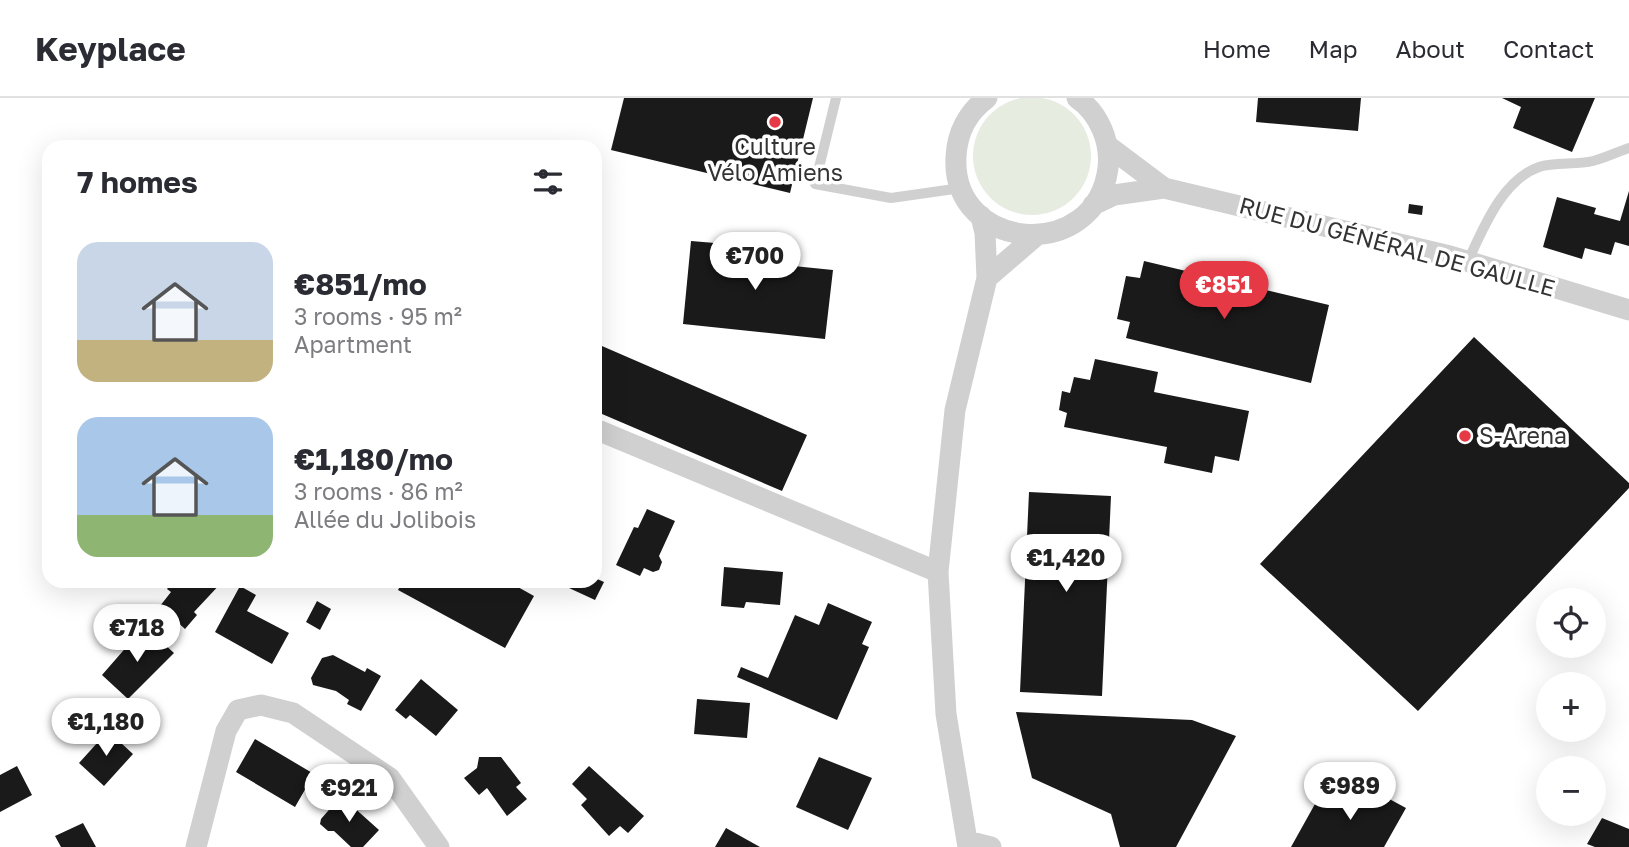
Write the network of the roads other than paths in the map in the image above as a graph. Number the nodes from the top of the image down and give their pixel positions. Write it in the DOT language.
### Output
graph roads {
  1 [pos="836,98"];
  2 [pos="987,98"];
  3 [pos="1081,100"];
  4 [pos="1108,146"];
  5 [pos="1629,148"];
  6 [pos="961,188"];
  7 [pos="1164,188"];
  8 [pos="1093,205"];
  9 [pos="981,216"];
  10 [pos="1037,235"];
  11 [pos="1468,261"];
  12 [pos="987,278"];
  13 [pos="1629,310"];
  14 [pos="602,432"];
  15 [pos="938,572"];
  16 [pos="967,844"];
  17 [pos="197,847"];
  18 [pos="439,847"];
  19 [pos="992,847"];
  1 -- 6 [label="lane"];
  2 -- 6 [label="street"];
  3 -- 4 [label="street"];
  4 -- 7 [label="street, RUE DU GÉNÉRAL DE GAULLE"];
  4 -- 8 [label="street"];
  5 -- 11 [label="lane"];
  6 -- 9 [label="street"];
  7 -- 8 [label="street, RUE DU GÉNÉRAL DE GAULLE"];
  7 -- 11 [label="street, RUE DU GÉNÉRAL DE GAULLE"];
  8 -- 10 [label="street"];
  9 -- 10 [label="street"];
  9 -- 12 [label="street"];
  10 -- 12 [label="street"];
  11 -- 13 [label="street, RUE DU GÉNÉRAL DE GAULLE"];
  12 -- 15 [label="street"];
  14 -- 15 [label="street"];
  15 -- 16 [label="street"];
  16 -- 19 [label="street"];
  17 -- 18 [label="street"];
}
